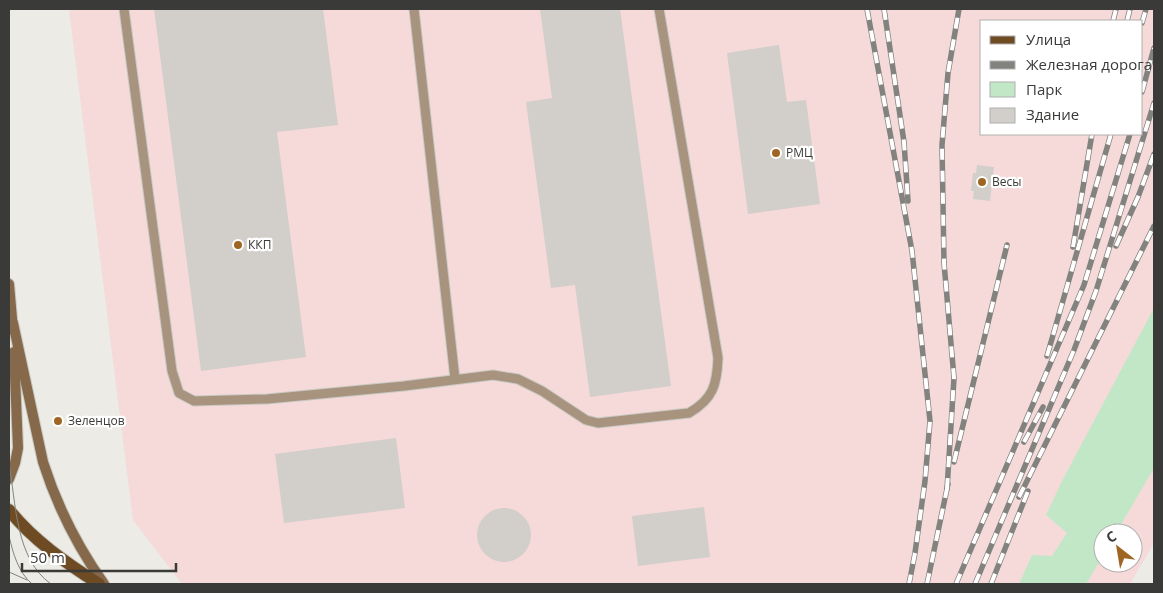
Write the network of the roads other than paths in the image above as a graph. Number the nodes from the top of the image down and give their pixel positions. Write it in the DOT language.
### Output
graph roads {
  1 [pos="124,9"];
  2 [pos="414,9"];
  3 [pos="659,9"];
  4 [pos="9,284"];
  5 [pos="11,324"];
  6 [pos="9,336"];
  7 [pos="456,379"];
  8 [pos="9,479"];
  9 [pos="9,510"];
  10 [pos="99,584"];
  11 [pos="104,584"];
  1 -- 7 [label="lane"];
  2 -- 7 [label="lane"];
  3 -- 7 [label="lane"];
  4 -- 5 [label="main road"];
  5 -- 6 [label="main road"];
  5 -- 8 [label="main road"];
  5 -- 11 [label="main road"];
  9 -- 10 [label="main road"];
}
